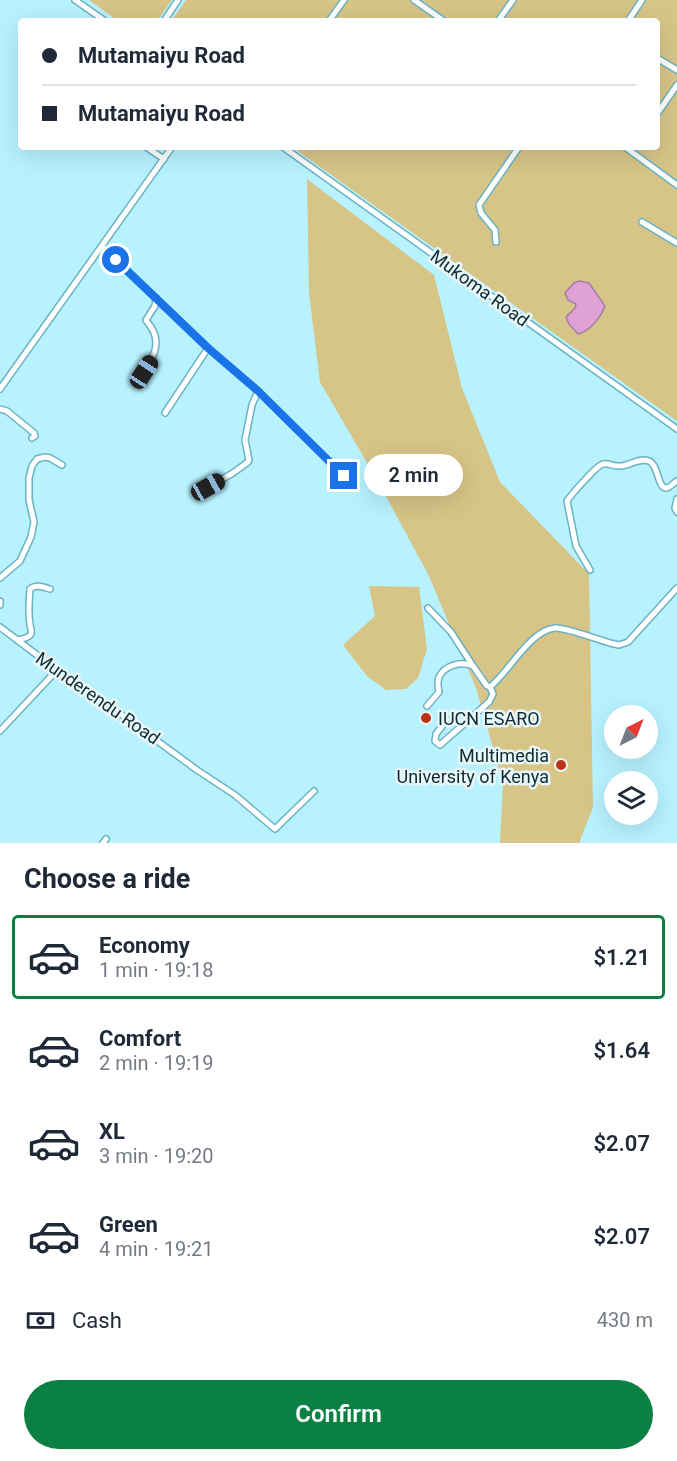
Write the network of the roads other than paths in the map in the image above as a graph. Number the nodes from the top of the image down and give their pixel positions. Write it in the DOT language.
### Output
graph roads {
  1 [pos="75,0"];
  2 [pos="178,0"];
  3 [pos="344,0"];
  4 [pos="414,0"];
  5 [pos="513,0"];
  6 [pos="642,0"];
  7 [pos="101,18"];
  8 [pos="166,18"];
  9 [pos="331,18"];
  10 [pos="440,18"];
  11 [pos="500,18"];
  12 [pos="630,18"];
  13 [pos="660,60"];
  14 [pos="677,70"];
  15 [pos="677,85"];
  16 [pos="660,110"];
  17 [pos="150,150"];
  18 [pos="170,150"];
  19 [pos="287,150"];
  20 [pos="517,150"];
  21 [pos="633,150"];
  22 [pos="164,159"];
  23 [pos="677,184"];
  24 [pos="642,222"];
  25 [pos="496,242"];
  26 [pos="677,243"];
  27 [pos="102,247"];
  28 [pos="156,298"];
  29 [pos="208,348"];
  30 [pos="144,372"];
  31 [pos="0,389"];
  32 [pos="258,391"];
  33 [pos="0,409"];
  34 [pos="165,413"];
  35 [pos="677,429"];
  36 [pos="32,438"];
  37 [pos="62,465"];
  38 [pos="344,476"];
  39 [pos="677,481"];
  40 [pos="208,487"];
  41 [pos="669,487"];
  42 [pos="677,498"];
  43 [pos="677,512"];
  44 [pos="590,570"];
  45 [pos="0,578"];
  46 [pos="677,588"];
  47 [pos="50,589"];
  48 [pos="428,608"];
  49 [pos="0,627"];
  50 [pos="17,640"];
  51 [pos="473,666"];
  52 [pos="57,670"];
  53 [pos="490,687"];
  54 [pos="427,706"];
  55 [pos="447,720"];
  56 [pos="0,731"];
  57 [pos="314,791"];
  1 -- 7 [label="street"];
  2 -- 8 [label="street"];
  3 -- 9 [label="street"];
  4 -- 10 [label="street"];
  5 -- 11 [label="street"];
  6 -- 12 [label="street"];
  13 -- 14 [label="street"];
  15 -- 16 [label="street"];
  17 -- 22 [label="street"];
  18 -- 22 [label="street"];
  19 -- 35 [label="street, Mukoma Road"];
  20 -- 25 [label="street"];
  21 -- 23 [label="street"];
  22 -- 27 [label="street"];
  24 -- 26 [label="street"];
  27 -- 28 [label="street"];
  27 -- 31 [label="street"];
  28 -- 29 [label="street"];
  28 -- 30 [label="street"];
  29 -- 32 [label="street"];
  29 -- 34 [label="street"];
  32 -- 38 [label="street"];
  32 -- 40 [label="street"];
  33 -- 36 [label="street"];
  37 -- 45 [label="street"];
  39 -- 41 [label="street"];
  41 -- 42 [label="street"];
  41 -- 44 [label="street"];
  42 -- 43 [label="street"];
  46 -- 53 [label="street"];
  47 -- 50 [label="street"];
  48 -- 51 [label="street"];
  49 -- 50 [label="street, Munderendu Road"];
  50 -- 52 [label="street, Munderendu Road"];
  51 -- 53 [label="street"];
  51 -- 54 [label="street"];
  52 -- 56 [label="street"];
  52 -- 57 [label="street, Munderendu Road"];
  53 -- 55 [label="street"];
}
